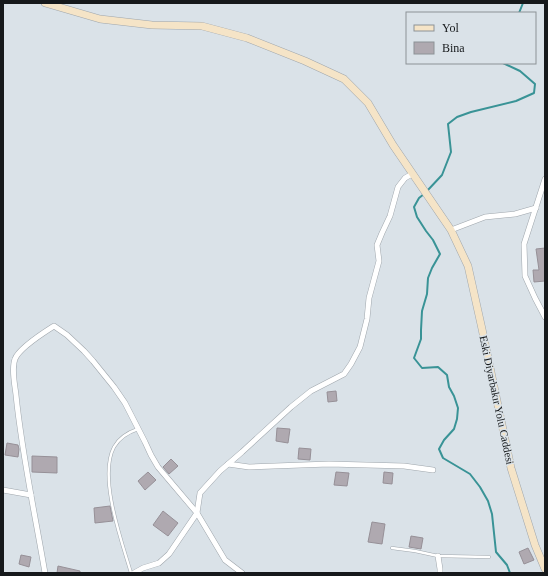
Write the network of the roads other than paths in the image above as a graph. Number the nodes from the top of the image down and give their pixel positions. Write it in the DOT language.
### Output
graph roads {
  1 [pos="45,3"];
  2 [pos="412,174"];
  3 [pos="545,179"];
  4 [pos="543,191"];
  5 [pos="536,208"];
  6 [pos="451,230"];
  7 [pos="545,317"];
  8 [pos="139,428"];
  9 [pos="228,464"];
  10 [pos="432,470"];
  11 [pos="3,490"];
  12 [pos="31,495"];
  13 [pos="197,513"];
  14 [pos="392,548"];
  15 [pos="438,556"];
  16 [pos="489,557"];
  17 [pos="545,569"];
  18 [pos="45,573"];
  19 [pos="131,573"];
  20 [pos="134,573"];
  21 [pos="242,573"];
  22 [pos="440,573"];
  1 -- 2 [label="street, Eski Diyarbakır Yolu Caddesi"];
  2 -- 6 [label="street, Eski Diyarbakır Yolu Caddesi"];
  2 -- 9 [label="street"];
  3 -- 4 [label="street"];
  4 -- 5 [label="street"];
  5 -- 6 [label="street"];
  5 -- 7 [label="street"];
  6 -- 17 [label="street, Eski Diyarbakır Yolu Caddesi"];
  8 -- 12 [label="street"];
  8 -- 13 [label="street"];
  8 -- 19 [label="lane"];
  9 -- 10 [label="street"];
  9 -- 13 [label="street"];
  11 -- 12 [label="street"];
  12 -- 18 [label="street"];
  13 -- 20 [label="street"];
  13 -- 21 [label="street"];
  14 -- 15 [label="lane"];
  15 -- 16 [label="lane"];
  15 -- 22 [label="street"];
}
